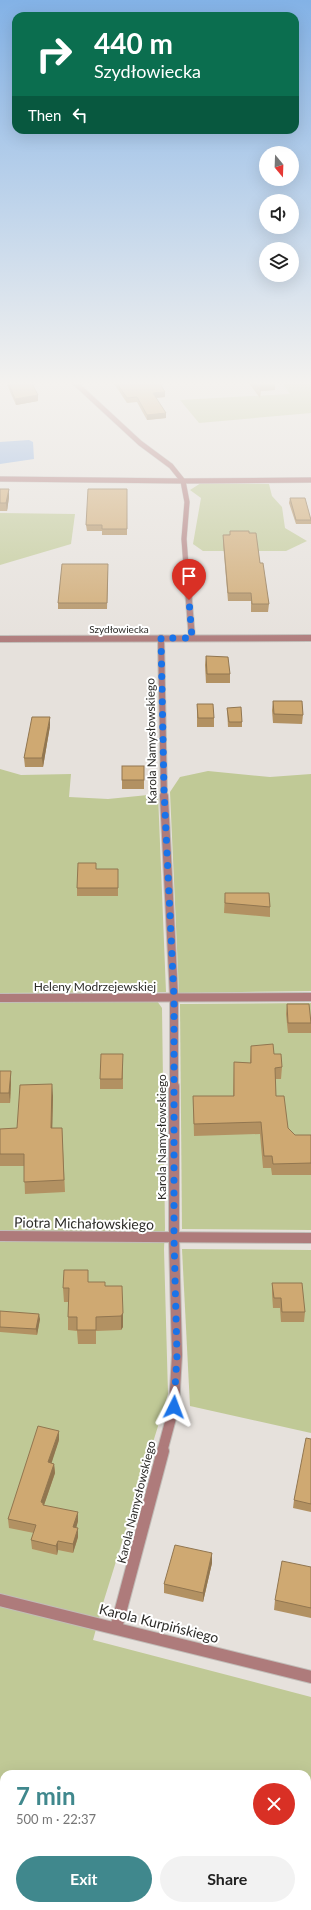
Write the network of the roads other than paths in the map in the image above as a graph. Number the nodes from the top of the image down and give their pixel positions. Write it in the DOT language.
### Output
graph roads {
  1 [pos="175,471"];
  2 [pos="0,479"];
  3 [pos="311,480"];
  4 [pos="183,481"];
  5 [pos="161,638"];
  6 [pos="192,638"];
  7 [pos="311,638"];
  8 [pos="0,639"];
  9 [pos="311,996"];
  10 [pos="174,997"];
  11 [pos="0,998"];
  12 [pos="0,1236"];
  13 [pos="174,1238"];
  14 [pos="311,1238"];
  15 [pos="0,1600"];
  16 [pos="116,1628"];
  17 [pos="311,1677"];
  1 -- 4 [label="street"];
  2 -- 4 [label="street"];
  3 -- 4 [label="street"];
  4 -- 6 [label="street"];
  5 -- 6 [label="street, Szydłowiecka"];
  5 -- 8 [label="street, Szydłowiecka"];
  5 -- 10 [label="street, Karola Namysłowskiego"];
  6 -- 7 [label="street, Szydłowiecka"];
  9 -- 10 [label="street, Heleny Modrzejewskiej"];
  10 -- 11 [label="street, Heleny Modrzejewskiej"];
  10 -- 13 [label="street, Karola Namysłowskiego"];
  12 -- 13 [label="street, Piotra Michałowskiego"];
  13 -- 14 [label="street, Piotra Michałowskiego"];
  13 -- 16 [label="street, Karola Namysłowskiego"];
  15 -- 16 [label="street, Karola Kurpińskiego"];
  16 -- 17 [label="street, Karola Kurpińskiego"];
}
